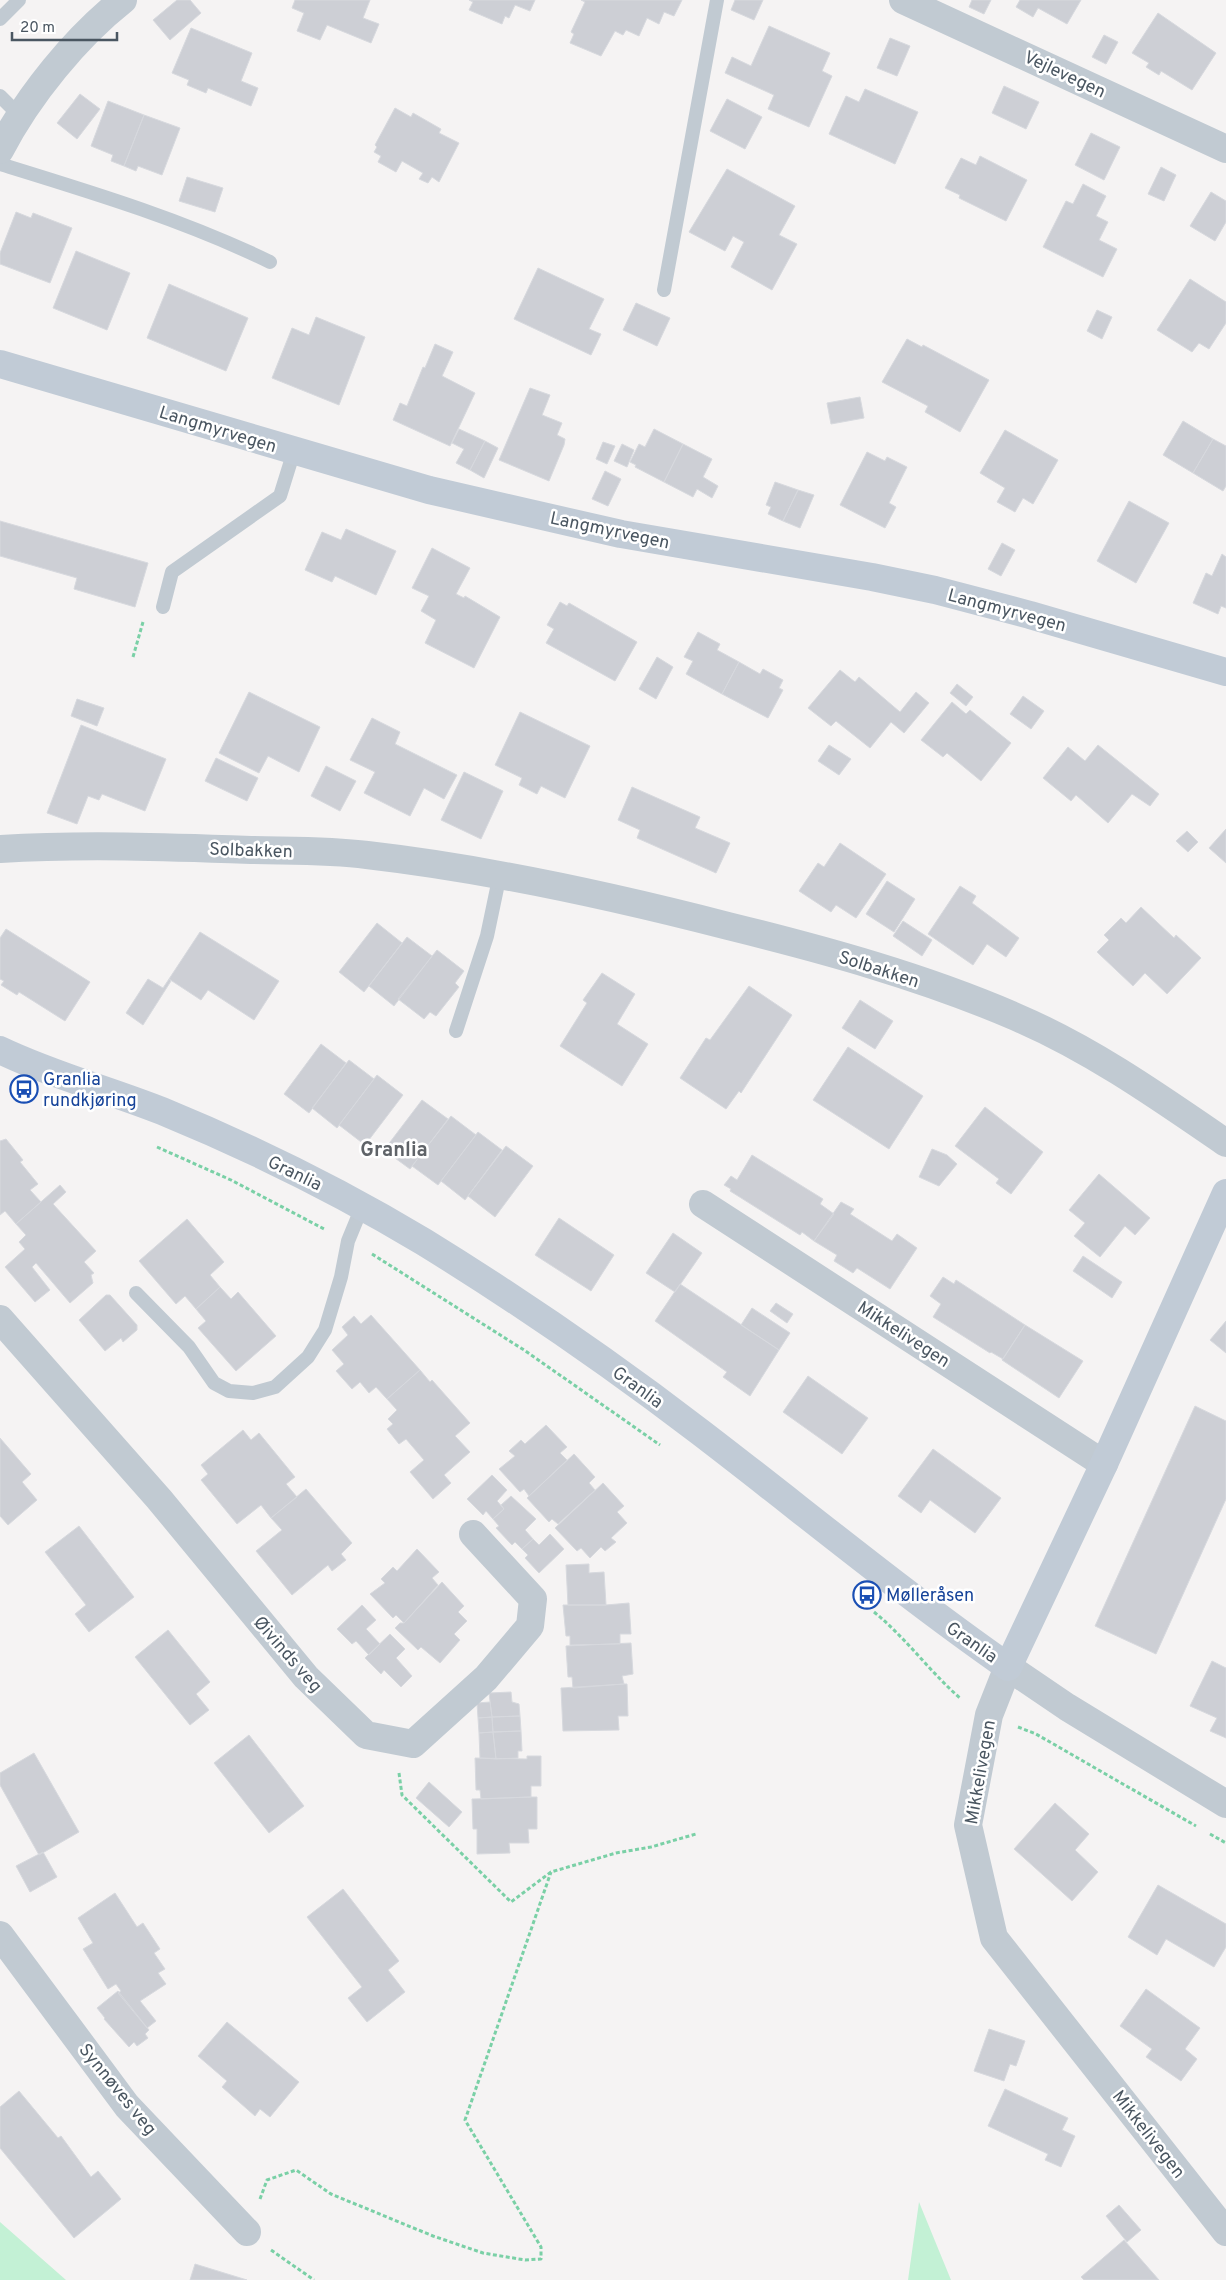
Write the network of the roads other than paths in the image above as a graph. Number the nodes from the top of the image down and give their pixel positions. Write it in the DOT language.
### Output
graph roads {
  1 [pos="19,0"];
  2 [pos="123,0"];
  3 [pos="717,0"];
  4 [pos="903,0"];
  5 [pos="0,19"];
  6 [pos="0,96"];
  7 [pos="20,116"];
  8 [pos="1226,149"];
  9 [pos="0,150"];
  10 [pos="0,164"];
  11 [pos="270,262"];
  12 [pos="664,290"];
  13 [pos="0,364"];
  14 [pos="294,451"];
  15 [pos="163,607"];
  16 [pos="1226,672"];
  17 [pos="0,849"];
  18 [pos="500,874"];
  19 [pos="456,1031"];
  20 [pos="1,1051"];
  21 [pos="1226,1143"];
  22 [pos="1226,1193"];
  23 [pos="703,1204"];
  24 [pos="362,1207"];
  25 [pos="136,1293"];
  26 [pos="0,1319"];
  27 [pos="1104,1464"];
  28 [pos="473,1534"];
  29 [pos="1008,1667"];
  30 [pos="1226,1804"];
  31 [pos="0,1935"];
  32 [pos="247,2232"];
  33 [pos="1226,2232"];
  1 -- 5 [label="lane"];
  2 -- 7 [label="street"];
  3 -- 12 [label="lane"];
  4 -- 8 [label="street, Vejlevegen"];
  6 -- 7 [label="lane"];
  7 -- 9 [label="street"];
  10 -- 11 [label="lane"];
  13 -- 14 [label="street, Langmyrvegen"];
  14 -- 15 [label="lane"];
  14 -- 16 [label="street, Langmyrvegen"];
  17 -- 18 [label="street, Solbakken"];
  18 -- 19 [label="lane"];
  18 -- 21 [label="street, Solbakken"];
  20 -- 24 [label="street, Granlia"];
  22 -- 27 [label="street, Mikkelivegen"];
  23 -- 27 [label="street, Mikkelivegen"];
  24 -- 25 [label="lane"];
  24 -- 29 [label="street, Granlia"];
  26 -- 28 [label="street, Øivinds veg"];
  27 -- 29 [label="street, Mikkelivegen"];
  29 -- 30 [label="street, Granlia"];
  29 -- 33 [label="street, Mikkelivegen"];
  31 -- 32 [label="street, Synnøves veg"];
}
